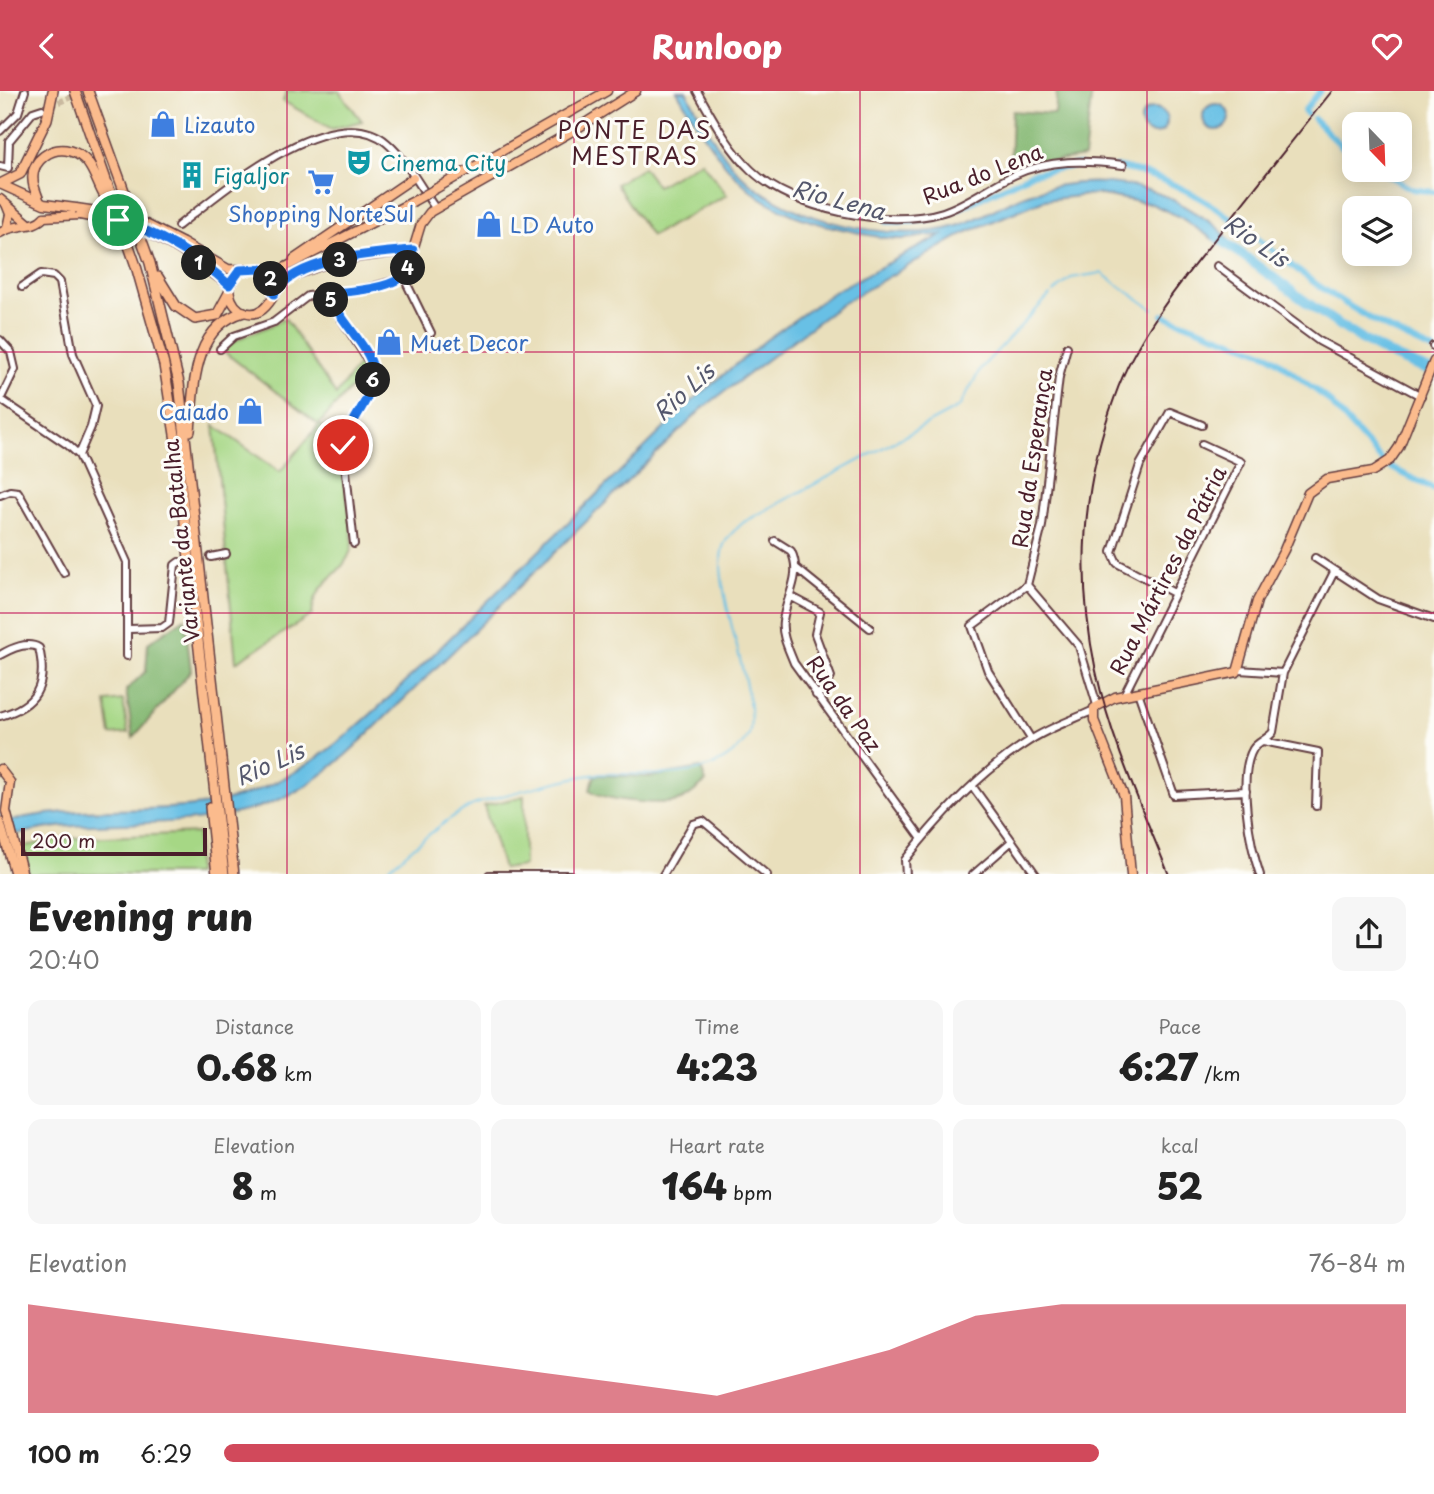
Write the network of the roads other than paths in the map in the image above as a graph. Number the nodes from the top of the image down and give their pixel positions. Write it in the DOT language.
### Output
graph roads {
  1 [pos="25,91"];
  2 [pos="53,91"];
  3 [pos="75,91"];
  4 [pos="88,91"];
  5 [pos="607,91"];
  6 [pos="636,91"];
  7 [pos="698,91"];
  8 [pos="42,109"];
  9 [pos="0,131"];
  10 [pos="1123,165"];
  11 [pos="0,166"];
  12 [pos="413,178"];
  13 [pos="0,184"];
  14 [pos="3,201"];
  15 [pos="41,202"];
  16 [pos="435,208"];
  17 [pos="117,210"];
  18 [pos="78,211"];
  19 [pos="390,214"];
  20 [pos="44,217"];
  21 [pos="28,223"];
  22 [pos="178,226"];
  23 [pos="4,231"];
  24 [pos="181,247"];
  25 [pos="413,250"];
  26 [pos="150,263"];
  27 [pos="1217,265"];
  28 [pos="261,269"];
  29 [pos="273,269"];
  30 [pos="240,270"];
  31 [pos="403,276"];
  32 [pos="284,279"];
  33 [pos="22,287"];
  34 [pos="229,289"];
  35 [pos="330,293"];
  36 [pos="274,294"];
  37 [pos="244,312"];
  38 [pos="431,333"];
  39 [pos="0,340"];
  40 [pos="1067,347"];
  41 [pos="220,349"];
  42 [pos="1434,361"];
  43 [pos="1422,392"];
  44 [pos="0,400"];
  45 [pos="1202,425"];
  46 [pos="1202,444"];
  47 [pos="188,447"];
  48 [pos="79,455"];
  49 [pos="0,495"];
  50 [pos="775,541"];
  51 [pos="354,544"];
  52 [pos="226,554"];
  53 [pos="211,558"];
  54 [pos="1315,558"];
  55 [pos="179,562"];
  56 [pos="796,568"];
  57 [pos="1334,572"];
  58 [pos="64,573"];
  59 [pos="1027,585"];
  60 [pos="1174,593"];
  61 [pos="790,596"];
  62 [pos="1434,619"];
  63 [pos="870,628"];
  64 [pos="129,629"];
  65 [pos="0,655"];
  66 [pos="127,656"];
  67 [pos="1239,670"];
  68 [pos="1283,673"];
  69 [pos="1138,692"];
  70 [pos="816,695"];
  71 [pos="1124,695"];
  72 [pos="1095,708"];
  73 [pos="0,716"];
  74 [pos="1031,739"];
  75 [pos="1263,741"];
  76 [pos="0,769"];
  77 [pos="973,787"];
  78 [pos="1247,791"];
  79 [pos="3,802"];
  80 [pos="1316,806"];
  81 [pos="0,822"];
  82 [pos="922,839"];
  83 [pos="1012,841"];
  84 [pos="223,855"];
  85 [pos="15,874"];
  86 [pos="23,874"];
  87 [pos="217,874"];
  88 [pos="224,874"];
  89 [pos="234,874"];
  90 [pos="489,874"];
  91 [pos="570,874"];
  92 [pos="663,874"];
  93 [pos="767,874"];
  94 [pos="906,874"];
  95 [pos="973,874"];
  96 [pos="1036,874"];
  97 [pos="1131,874"];
  98 [pos="1260,874"];
  1 -- 9 [label="street"];
  2 -- 13 [label="highway"];
  3 -- 17 [label="highway, Variante da Batalha"];
  4 -- 26 [label="highway, Variante da Batalha"];
  5 -- 19 [label="main road, bridge"];
  6 -- 16 [label="main road"];
  7 -- 10 [label="street, Rua do Lena"];
  8 -- 11 [label="street"];
  12 -- 16 [label="street"];
  12 -- 22 [label="street"];
  12 -- 29 [label="main road"];
  13 -- 15 [label="main road"];
  14 -- 21 [label="main road"];
  14 -- 23 [label="main road"];
  15 -- 17 [label="highway"];
  15 -- 18 [label="main road"];
  15 -- 20 [label="main road"];
  16 -- 25 [label="main road"];
  17 -- 84 [label="highway, Variante da Batalha"];
  18 -- 20 [label="main road"];
  18 -- 24 [label="main road, bridge"];
  19 -- 29 [label="main road"];
  19 -- 32 [label="main road"];
  20 -- 21 [label="main road"];
  21 -- 23 [label="main road"];
  24 -- 30 [label="main road"];
  24 -- 34 [label="main road"];
  25 -- 31 [label="street"];
  25 -- 32 [label="main road"];
  26 -- 34 [label="highway"];
  26 -- 47 [label="highway, Variante da Batalha"];
  27 -- 43 [label="street"];
  28 -- 29 [label="main road"];
  28 -- 30 [label="main road"];
  28 -- 36 [label="main road"];
  30 -- 34 [label="main road"];
  31 -- 35 [label="street"];
  31 -- 38 [label="street"];
  32 -- 36 [label="main road"];
  33 -- 48 [label="street"];
  34 -- 37 [label="main road"];
  35 -- 41 [label="street"];
  35 -- 51 [label="street"];
  36 -- 37 [label="main road"];
  37 -- 47 [label="highway"];
  39 -- 44 [label="street"];
  40 -- 59 [label="street, Rua da Esperança"];
  42 -- 43 [label="main road"];
  43 -- 67 [label="main road"];
  44 -- 48 [label="street"];
  45 -- 60 [label="street"];
  46 -- 60 [label="street, Rua Mártires da Pátria"];
  47 -- 84 [label="highway, Variante da Batalha"];
  48 -- 64 [label="street"];
  49 -- 58 [label="street"];
  50 -- 56 [label="street"];
  52 -- 53 [label="street"];
  54 -- 57 [label="street"];
  55 -- 64 [label="street"];
  56 -- 61 [label="street, Rua da Paz"];
  56 -- 63 [label="street"];
  57 -- 62 [label="street"];
  57 -- 68 [label="street"];
  59 -- 72 [label="street"];
  59 -- 74 [label="street"];
  60 -- 71 [label="street, Rua Mártires da Pátria"];
  61 -- 70 [label="street, Rua da Paz"];
  61 -- 70 [label="street"];
  64 -- 66 [label="street"];
  65 -- 73 [label="street"];
  67 -- 68 [label="street"];
  67 -- 69 [label="main road"];
  68 -- 75 [label="street"];
  69 -- 71 [label="main road"];
  69 -- 78 [label="street"];
  70 -- 82 [label="street, Rua da Paz"];
  71 -- 72 [label="main road"];
  72 -- 74 [label="street"];
  72 -- 97 [label="main road"];
  74 -- 77 [label="street"];
  75 -- 78 [label="street"];
  75 -- 80 [label="street"];
  76 -- 79 [label="main road"];
  77 -- 82 [label="street"];
  77 -- 83 [label="street"];
  78 -- 98 [label="street"];
  79 -- 86 [label="main road"];
  81 -- 85 [label="main road"];
  82 -- 94 [label="street"];
  83 -- 95 [label="street"];
  83 -- 96 [label="street"];
  84 -- 87 [label="highway"];
  84 -- 88 [label="highway"];
  84 -- 89 [label="highway, Variante da Batalha"];
  90 -- 91 [label="street"];
  92 -- 93 [label="street"];
}
